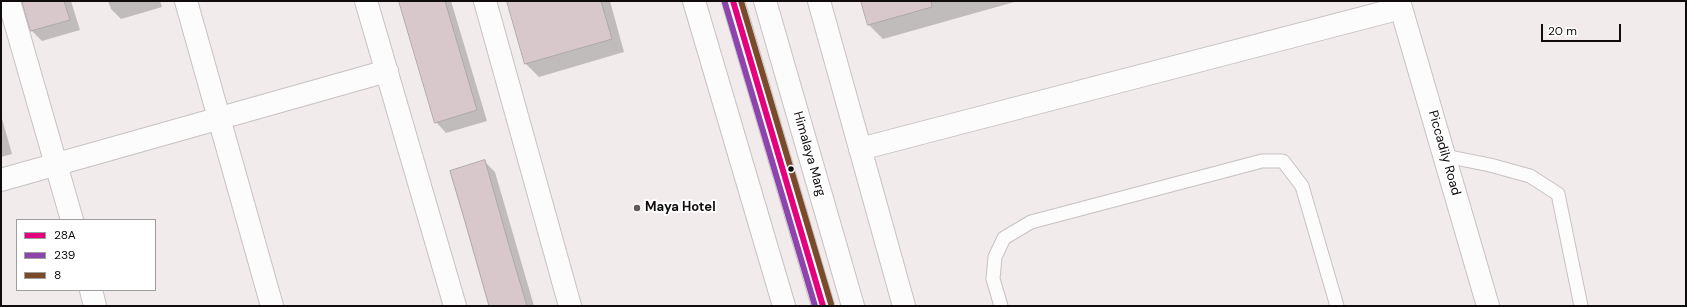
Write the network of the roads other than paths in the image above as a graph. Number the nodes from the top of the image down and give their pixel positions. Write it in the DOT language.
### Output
graph roads {
  1 [pos="9,1"];
  2 [pos="186,1"];
  3 [pos="366,1"];
  4 [pos="486,1"];
  5 [pos="694,1"];
  6 [pos="732,1"];
  7 [pos="765,1"];
  8 [pos="819,1"];
  9 [pos="1400,4"];
  10 [pos="387,71"];
  11 [pos="220,118"];
  12 [pos="860,149"];
  13 [pos="1444,156"];
  14 [pos="57,164"];
  15 [pos="1,180"];
  16 [pos="72,219"];
  17 [pos="91,291"];
  18 [pos="95,306"];
  19 [pos="272,306"];
  20 [pos="455,306"];
  21 [pos="570,306"];
  22 [pos="784,306"];
  23 [pos="824,306"];
  24 [pos="853,306"];
  25 [pos="904,306"];
  26 [pos="1001,306"];
  27 [pos="1337,306"];
  28 [pos="1488,306"];
  29 [pos="1581,306"];
  1 -- 14 [label="street"];
  2 -- 11 [label="street"];
  3 -- 10 [label="street"];
  4 -- 21 [label="street"];
  5 -- 22 [label="street"];
  6 -- 23 [label="street"];
  7 -- 24 [label="street, Himalaya Marg"];
  8 -- 12 [label="street"];
  9 -- 12 [label="street"];
  9 -- 13 [label="street, Piccadily Road"];
  10 -- 11 [label="street"];
  10 -- 20 [label="street"];
  11 -- 14 [label="street"];
  11 -- 19 [label="street"];
  12 -- 25 [label="street"];
  13 -- 28 [label="street, Piccadily Road"];
  13 -- 29 [label="lane"];
  14 -- 15 [label="street"];
  14 -- 16 [label="street"];
  17 -- 18 [label="street"];
  26 -- 27 [label="lane"];
}
